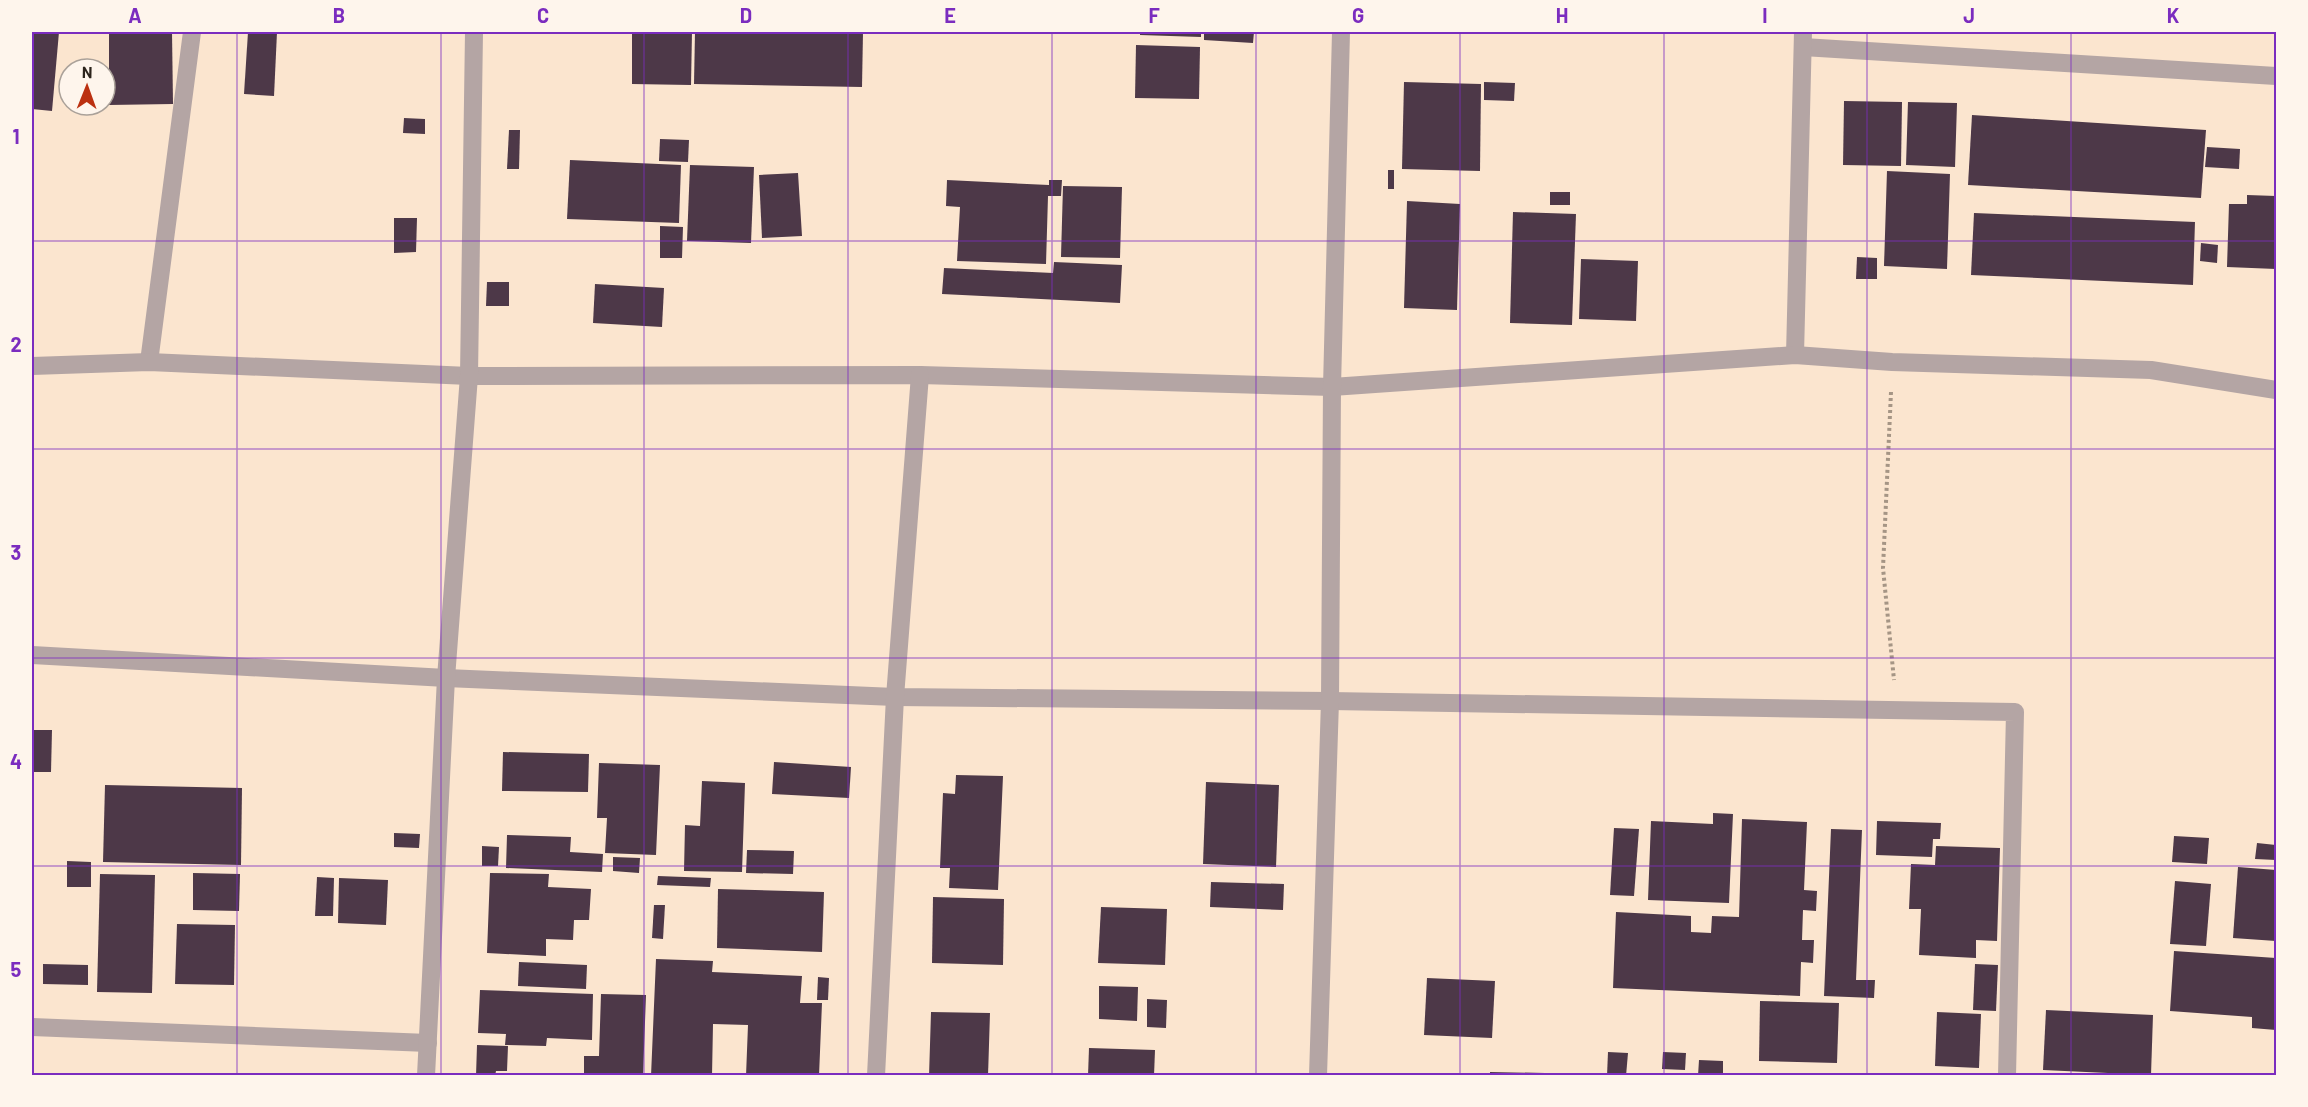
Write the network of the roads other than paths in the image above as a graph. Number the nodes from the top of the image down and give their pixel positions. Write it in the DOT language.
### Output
graph roads {
  1 [pos="192,32"];
  2 [pos="474,32"];
  3 [pos="1341,32"];
  4 [pos="1803,39"];
  5 [pos="2277,76"];
  6 [pos="1795,355"];
  7 [pos="149,362"];
  8 [pos="32,366"];
  9 [pos="920,375"];
  10 [pos="469,376"];
  11 [pos="1332,387"];
  12 [pos="2277,390"];
  13 [pos="32,656"];
  14 [pos="446,678"];
  15 [pos="895,698"];
  16 [pos="1330,701"];
  17 [pos="32,1027"];
  18 [pos="428,1043"];
  19 [pos="426,1076"];
  20 [pos="876,1076"];
  21 [pos="1318,1076"];
  22 [pos="2007,1076"];
  1 -- 7 [label="street"];
  2 -- 10 [label="street"];
  3 -- 11 [label="street"];
  4 -- 5 [label="street"];
  4 -- 6 [label="street"];
  6 -- 11 [label="street"];
  6 -- 12 [label="street"];
  7 -- 8 [label="street"];
  7 -- 10 [label="street"];
  9 -- 10 [label="street"];
  9 -- 11 [label="street"];
  9 -- 15 [label="street"];
  10 -- 14 [label="street"];
  11 -- 16 [label="street"];
  13 -- 14 [label="street"];
  14 -- 15 [label="street"];
  14 -- 18 [label="street"];
  15 -- 16 [label="street"];
  15 -- 20 [label="street"];
  16 -- 21 [label="street"];
  16 -- 22 [label="street"];
  17 -- 18 [label="street"];
  18 -- 19 [label="street"];
}
